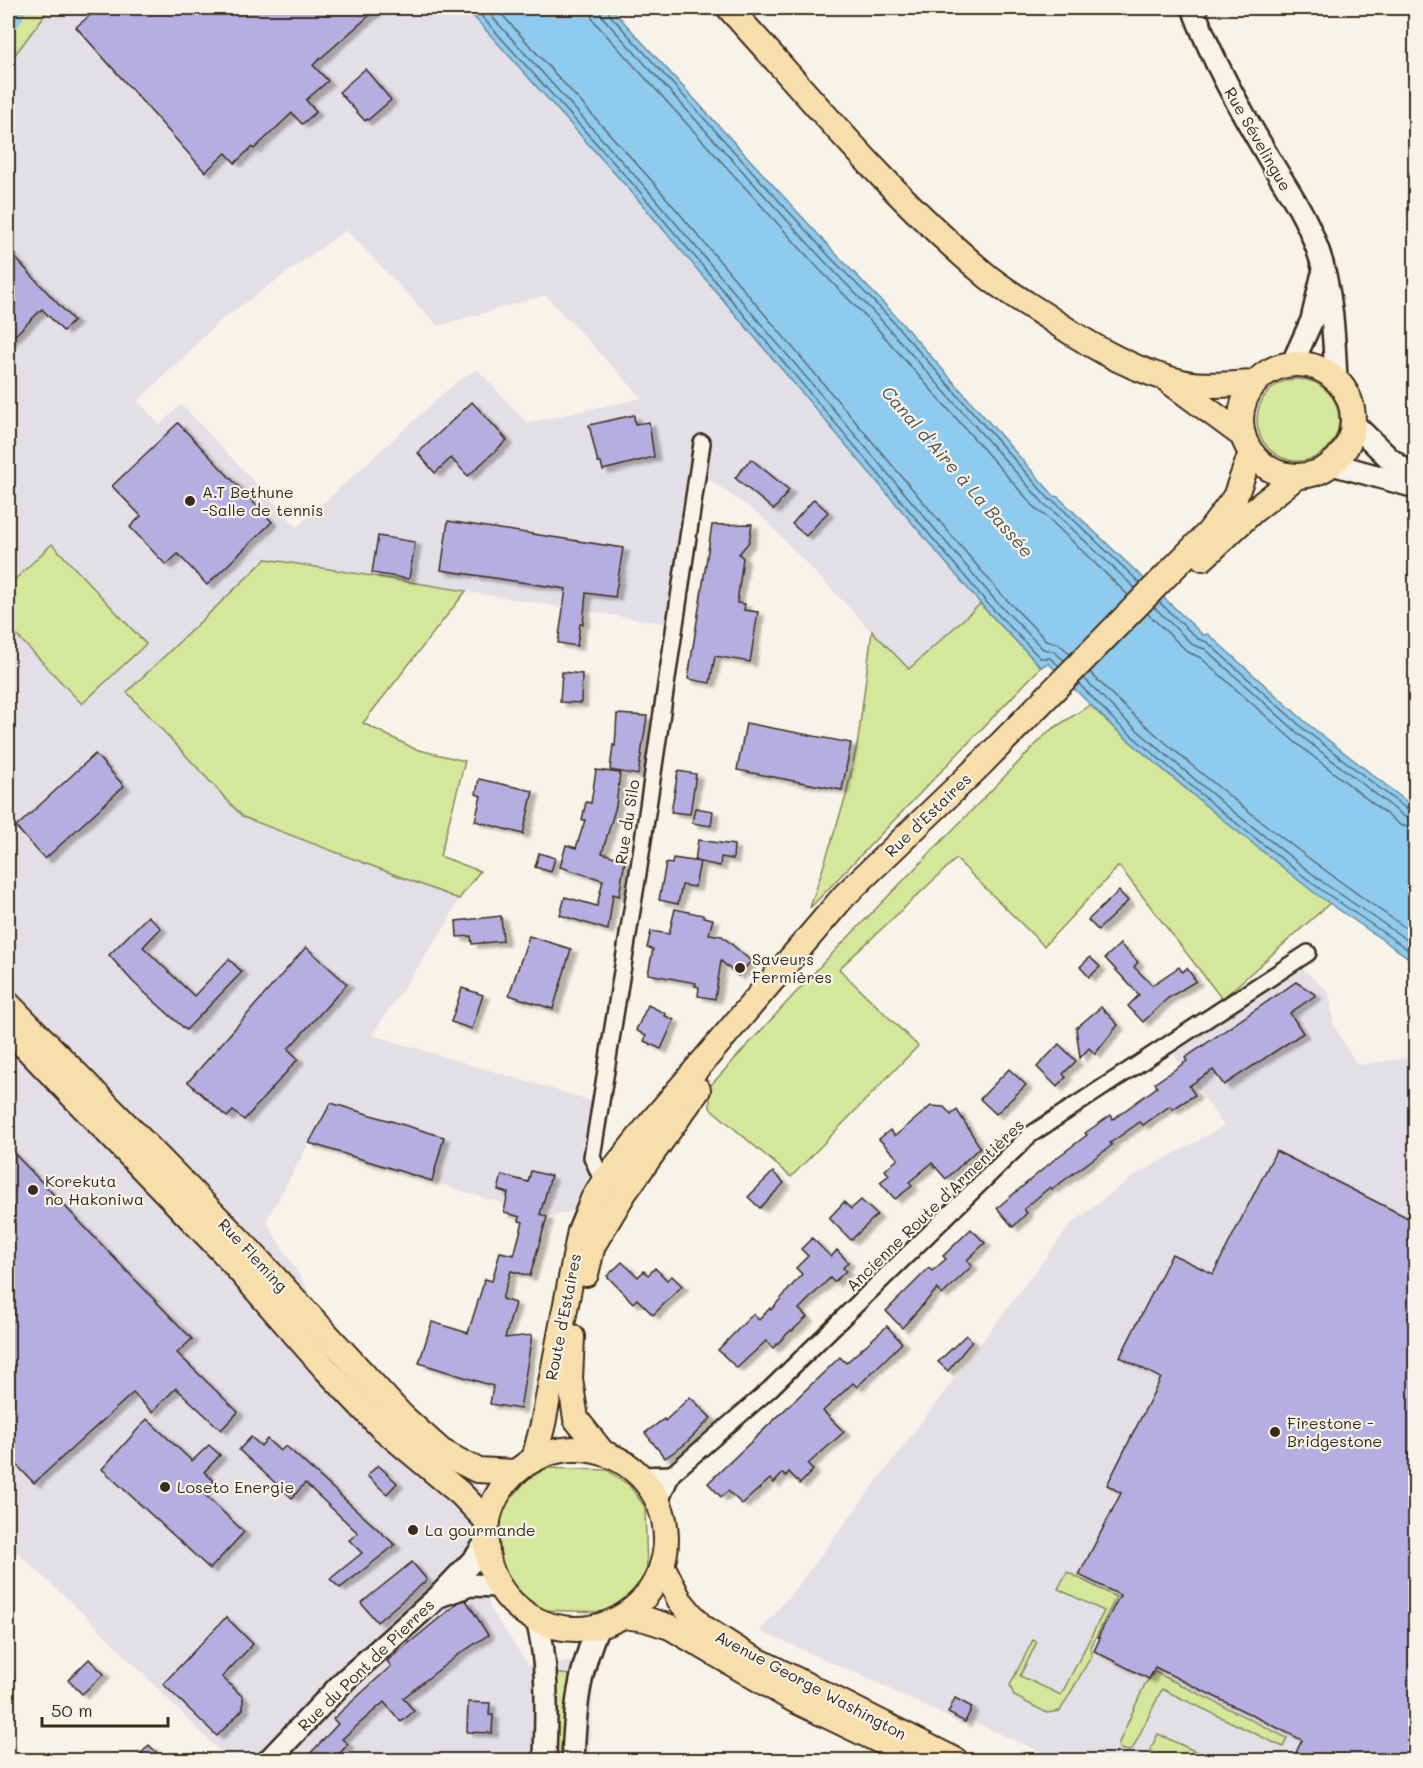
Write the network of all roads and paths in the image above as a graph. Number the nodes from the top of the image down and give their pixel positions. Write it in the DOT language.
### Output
graph roads {
  1 [pos="729,8"];
  2 [pos="1193,8"];
  3 [pos="1323,271"];
  4 [pos="1292,364"];
  5 [pos="1161,375"];
  6 [pos="1336,380"];
  7 [pos="1254,383"];
  8 [pos="1353,423"];
  9 [pos="702,443"];
  10 [pos="1246,444"];
  11 [pos="1332,464"];
  12 [pos="1296,477"];
  13 [pos="1416,479"];
  14 [pos="1416,487"];
  15 [pos="1173,578"];
  16 [pos="1308,953"];
  17 [pos="8,1004"];
  18 [pos="9,1033"];
  19 [pos="615,1186"];
  20 [pos="602,1452"];
  21 [pos="525,1466"];
  22 [pos="674,1473"];
  23 [pos="639,1475"];
  24 [pos="659,1504"];
  25 [pos="487,1532"];
  26 [pos="662,1564"];
  27 [pos="500,1586"];
  28 [pos="439,1596"];
  29 [pos="624,1616"];
  30 [pos="537,1620"];
  31 [pos="599,1625"];
  32 [pos="268,1761"];
  33 [pos="545,1761"];
  34 [pos="573,1761"];
  35 [pos="919,1761"];
  36 [pos="956,1761"];
  1 -- 5 [label="main road"];
  2 -- 3 [label="main road, Rue Sévelingue"];
  3 -- 4 [label="main road, Rue Sévelingue"];
  3 -- 6 [label="main road, Rue Sévelingue"];
  4 -- 6 [label="main road"];
  4 -- 7 [label="main road"];
  5 -- 7 [label="main road"];
  5 -- 10 [label="main road"];
  6 -- 8 [label="main road"];
  7 -- 10 [label="main road"];
  8 -- 11 [label="main road"];
  8 -- 13 [label="main road"];
  9 -- 19 [label="street, Rue du Silo"];
  10 -- 12 [label="main road"];
  10 -- 15 [label="main road"];
  11 -- 12 [label="main road"];
  11 -- 14 [label="main road"];
  12 -- 15 [label="main road"];
  15 -- 19 [label="main road"];
  16 -- 22 [label="street, Ancienne Route d'Armentières"];
  17 -- 21 [label="main road, Rue Fleming"];
  18 -- 25 [label="main road, Rue Fleming"];
  19 -- 20 [label="main road, Route d'Estaires"];
  19 -- 21 [label="main road, Route d'Estaires"];
  20 -- 21 [label="main road"];
  20 -- 23 [label="main road"];
  21 -- 25 [label="main road"];
  22 -- 23 [label="street"];
  22 -- 24 [label="street, Ancienne Route d'Armentières"];
  23 -- 24 [label="main road"];
  24 -- 26 [label="main road"];
  25 -- 27 [label="main road"];
  25 -- 28 [label="main road, Rue du Pont de Pierres"];
  26 -- 29 [label="main road"];
  26 -- 36 [label="main road, Avenue George Washington"];
  27 -- 28 [label="main road, Rue du Pont de Pierres"];
  27 -- 30 [label="main road"];
  28 -- 32 [label="main road, Rue du Pont de Pierres"];
  29 -- 31 [label="main road"];
  29 -- 35 [label="main road, Avenue George Washington"];
  30 -- 31 [label="main road"];
  30 -- 33 [label="main road"];
  31 -- 34 [label="main road"];
}
